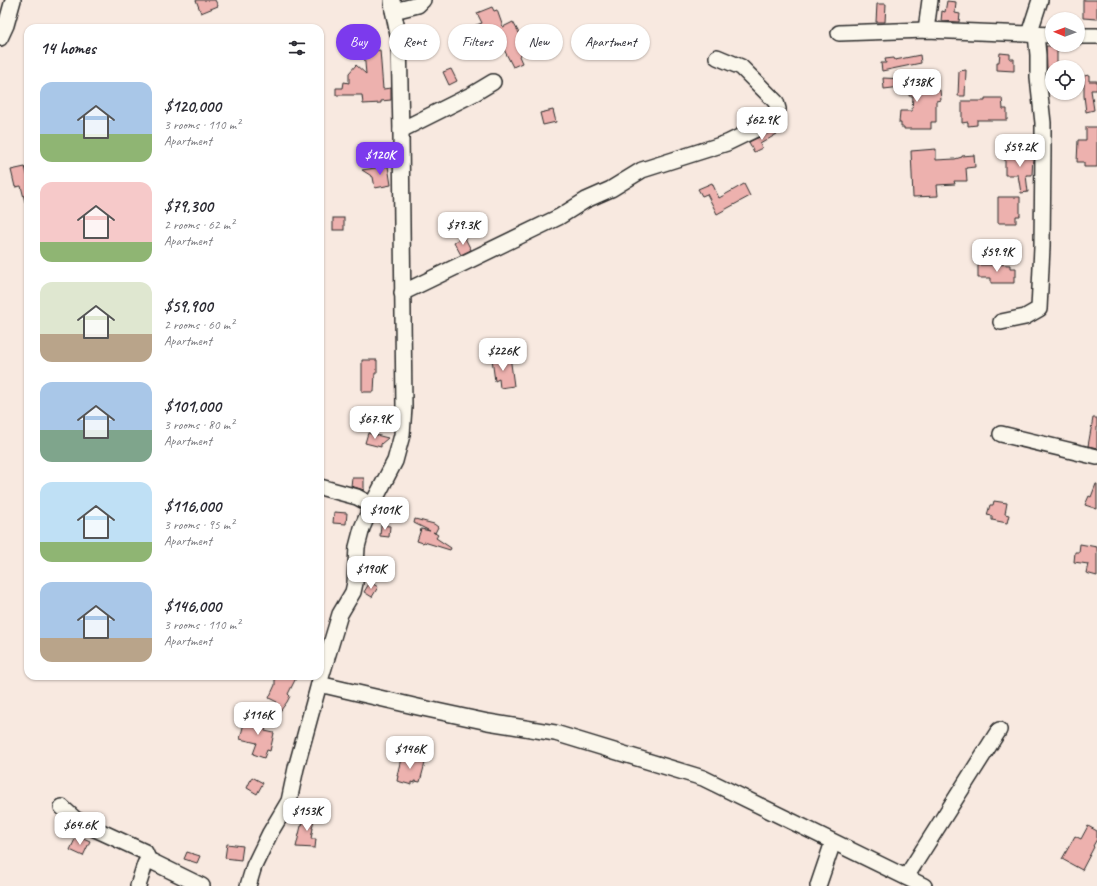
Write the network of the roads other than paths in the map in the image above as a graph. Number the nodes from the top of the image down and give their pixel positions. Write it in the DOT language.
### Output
graph roads {
  1 [pos="13,0"];
  2 [pos="423,0"];
  3 [pos="930,0"];
  4 [pos="1040,0"];
  5 [pos="392,5"];
  6 [pos="926,30"];
  7 [pos="839,33"];
  8 [pos="1032,34"];
  9 [pos="1045,35"];
  10 [pos="1085,36"];
  11 [pos="1097,36"];
  12 [pos="0,38"];
  13 [pos="718,57"];
  14 [pos="493,82"];
  15 [pos="401,130"];
  16 [pos="402,293"];
  17 [pos="1001,322"];
  18 [pos="1001,434"];
  19 [pos="1097,457"];
  20 [pos="324,489"];
  21 [pos="372,505"];
  22 [pos="324,667"];
  23 [pos="320,680"];
  24 [pos="319,684"];
  25 [pos="1000,730"];
  26 [pos="62,807"];
  27 [pos="833,842"];
  28 [pos="150,861"];
  29 [pos="906,877"];
  30 [pos="138,886"];
  31 [pos="202,886"];
  32 [pos="248,886"];
  33 [pos="818,886"];
  34 [pos="924,886"];
  1 -- 12 [label="street"];
  2 -- 5 [label="street"];
  3 -- 6 [label="street"];
  4 -- 8 [label="street"];
  5 -- 15 [label="street"];
  6 -- 7 [label="street"];
  6 -- 8 [label="street"];
  8 -- 9 [label="street"];
  8 -- 17 [label="street"];
  10 -- 11 [label="street"];
  13 -- 16 [label="street"];
  14 -- 15 [label="street"];
  15 -- 16 [label="street"];
  16 -- 21 [label="street"];
  18 -- 19 [label="street"];
  20 -- 21 [label="street"];
  21 -- 22 [label="street"];
  23 -- 24 [label="street"];
  24 -- 27 [label="street"];
  24 -- 32 [label="street"];
  25 -- 29 [label="street"];
  26 -- 28 [label="street"];
  27 -- 29 [label="street"];
  27 -- 33 [label="street"];
  28 -- 30 [label="street"];
  28 -- 31 [label="street"];
  29 -- 34 [label="street"];
}
